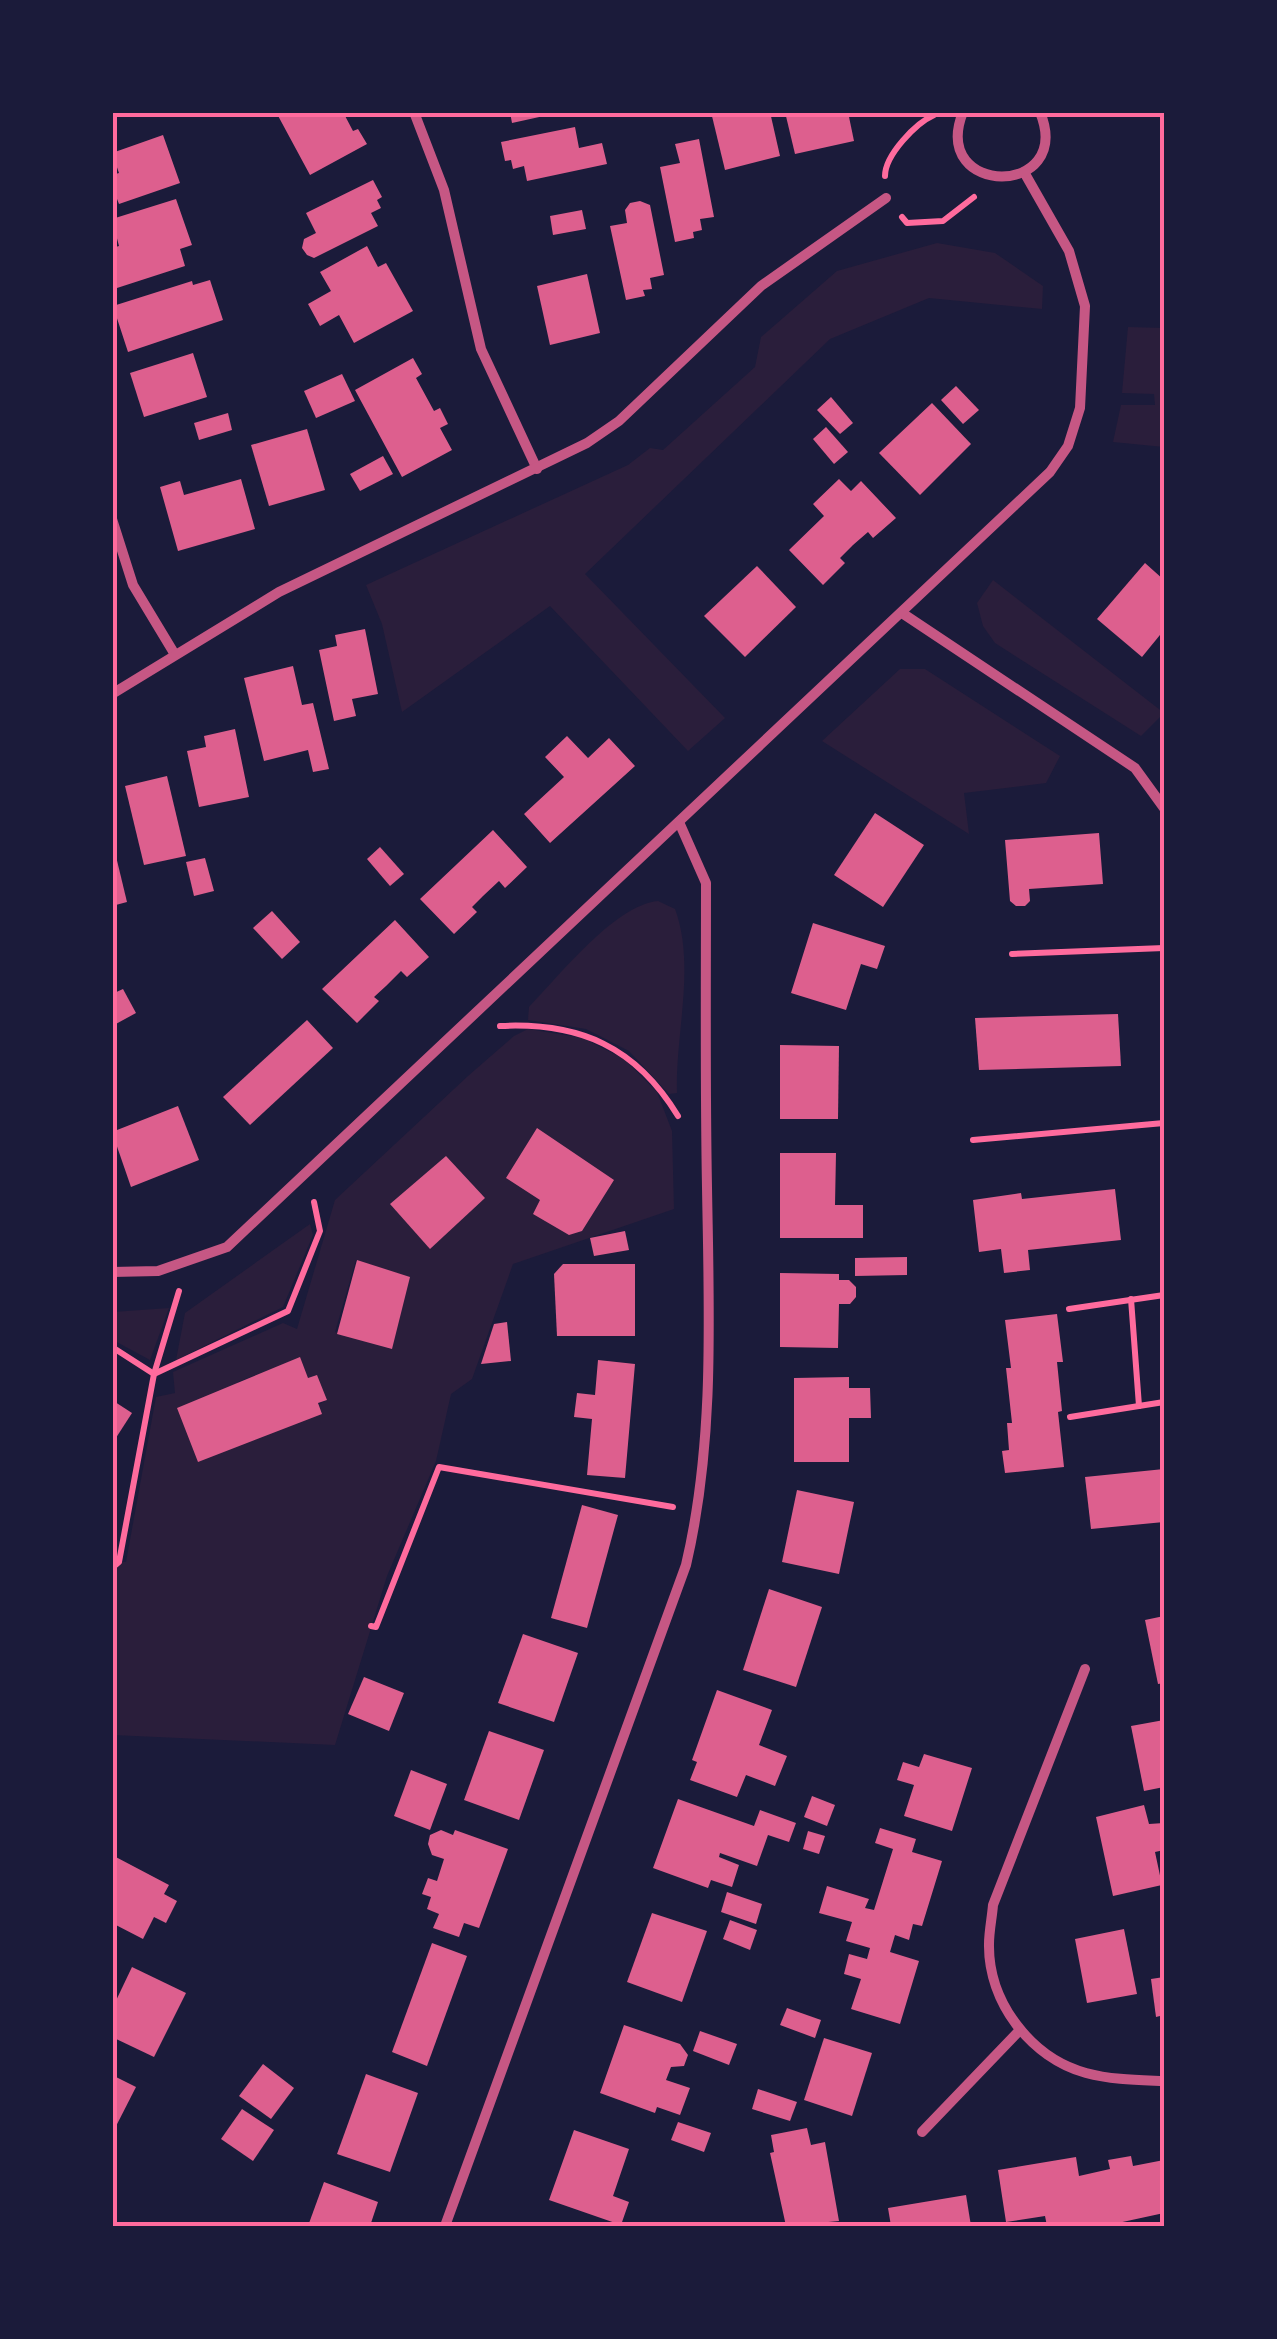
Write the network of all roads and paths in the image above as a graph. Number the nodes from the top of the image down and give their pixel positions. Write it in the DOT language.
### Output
graph roads {
  1 [pos="414,112"];
  2 [pos="940,112"];
  3 [pos="963,112"];
  4 [pos="1040,112"];
  5 [pos="1024,172"];
  6 [pos="998,178"];
  7 [pos="886,198"];
  8 [pos="537,469"];
  9 [pos="112,519"];
  10 [pos="902,614"];
  11 [pos="174,653"];
  12 [pos="112,694"];
  13 [pos="1164,808"];
  14 [pos="680,822"];
  15 [pos="1164,948"];
  16 [pos="1012,954"];
  17 [pos="461,1028"];
  18 [pos="1164,1123"];
  19 [pos="706,1138"];
  20 [pos="973,1140"];
  21 [pos="308,1172"];
  22 [pos="188,1261"];
  23 [pos="112,1272"];
  24 [pos="1164,1294"];
  25 [pos="1131,1299"];
  26 [pos="1069,1309"];
  27 [pos="112,1347"];
  28 [pos="154,1374"];
  29 [pos="1164,1402"];
  30 [pos="1139,1406"];
  31 [pos="1070,1417"];
  32 [pos="698,1512"];
  33 [pos="112,1568"];
  34 [pos="371,1626"];
  35 [pos="1085,1669"];
  36 [pos="1019,2031"];
  37 [pos="1164,2081"];
  38 [pos="922,2132"];
  39 [pos="445,2226"];
  1 -- 8 [label="street"];
  2 -- 7 [label="path"];
  3 -- 6 [label="street"];
  4 -- 5 [label="street"];
  5 -- 6 [label="street"];
  5 -- 10 [label="street"];
  6 -- 7 [label="path"];
  7 -- 8 [label="street"];
  8 -- 11 [label="street"];
  9 -- 11 [label="street"];
  10 -- 13 [label="street"];
  10 -- 14 [label="street"];
  11 -- 12 [label="street"];
  14 -- 17 [label="street"];
  14 -- 19 [label="street"];
  15 -- 16 [label="path"];
  17 -- 19 [label="path"];
  17 -- 21 [label="street"];
  18 -- 20 [label="path"];
  19 -- 32 [label="street"];
  21 -- 22 [label="street"];
  21 -- 28 [label="path"];
  22 -- 23 [label="street"];
  22 -- 28 [label="path"];
  24 -- 25 [label="path"];
  25 -- 26 [label="path"];
  25 -- 30 [label="path"];
  27 -- 28 [label="path"];
  28 -- 33 [label="path"];
  29 -- 30 [label="path"];
  30 -- 31 [label="path"];
  32 -- 34 [label="path"];
  32 -- 39 [label="street"];
  35 -- 36 [label="street"];
  36 -- 37 [label="street"];
  36 -- 38 [label="street"];
}
